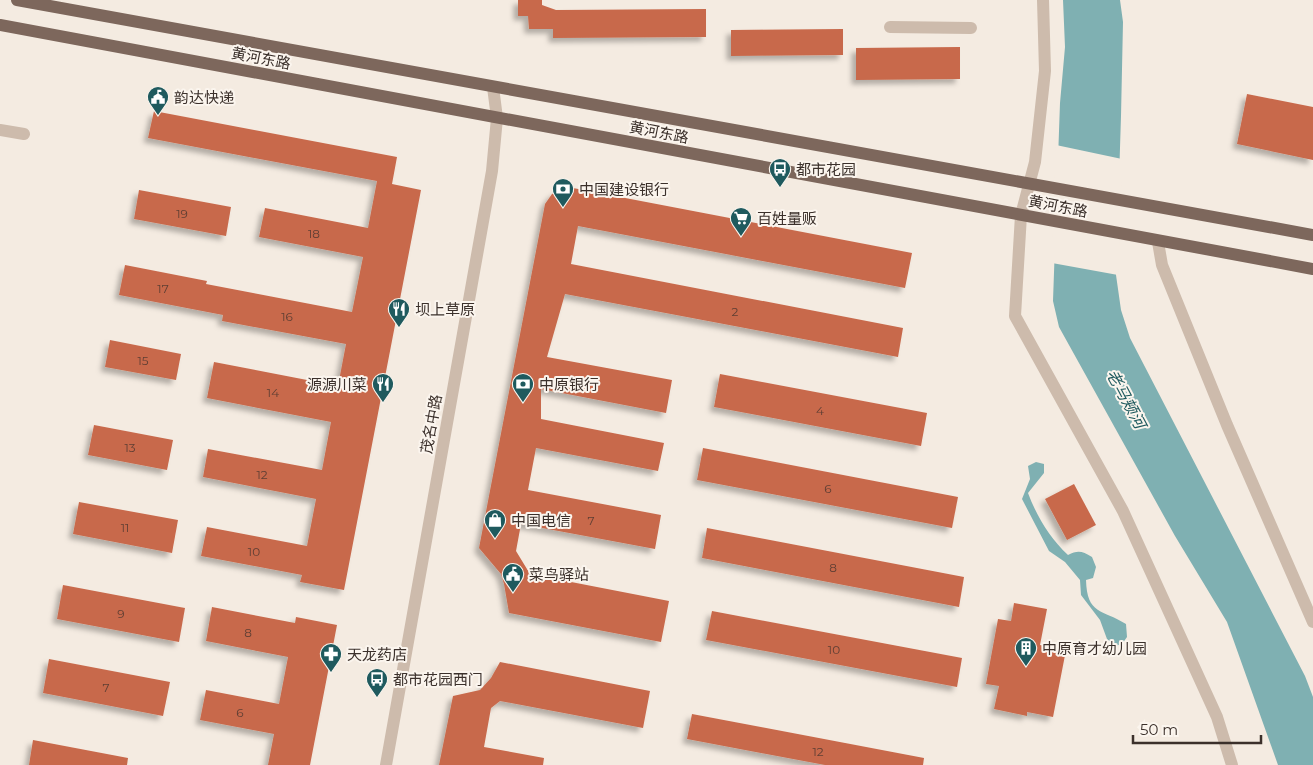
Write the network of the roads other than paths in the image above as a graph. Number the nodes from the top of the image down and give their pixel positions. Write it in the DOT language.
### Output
graph roads {
  1 [pos="17,0"];
  2 [pos="1043,0"];
  3 [pos="0,25"];
  4 [pos="890,27"];
  5 [pos="970,28"];
  6 [pos="493,87"];
  7 [pos="497,118"];
  8 [pos="0,130"];
  9 [pos="24,134"];
  10 [pos="1036,185"];
  11 [pos="1020,216"];
  12 [pos="1313,235"];
  13 [pos="1158,242"];
  14 [pos="1313,269"];
  15 [pos="1313,622"];
  16 [pos="386,765"];
  17 [pos="1232,765"];
  1 -- 6 [label="main road, 黄河东路"];
  2 -- 10 [label="street"];
  3 -- 7 [label="main road, 黄河东路"];
  4 -- 5 [label="street"];
  6 -- 7 [label="street, 茂名中路"];
  6 -- 10 [label="main road, 黄河东路"];
  7 -- 11 [label="main road, 黄河东路"];
  7 -- 16 [label="street, 茂名中路"];
  8 -- 9 [label="street"];
  10 -- 11 [label="street"];
  10 -- 12 [label="main road, 黄河东路"];
  11 -- 13 [label="main road, 黄河东路"];
  11 -- 17 [label="street"];
  13 -- 14 [label="main road, 黄河东路"];
  13 -- 15 [label="street"];
}
